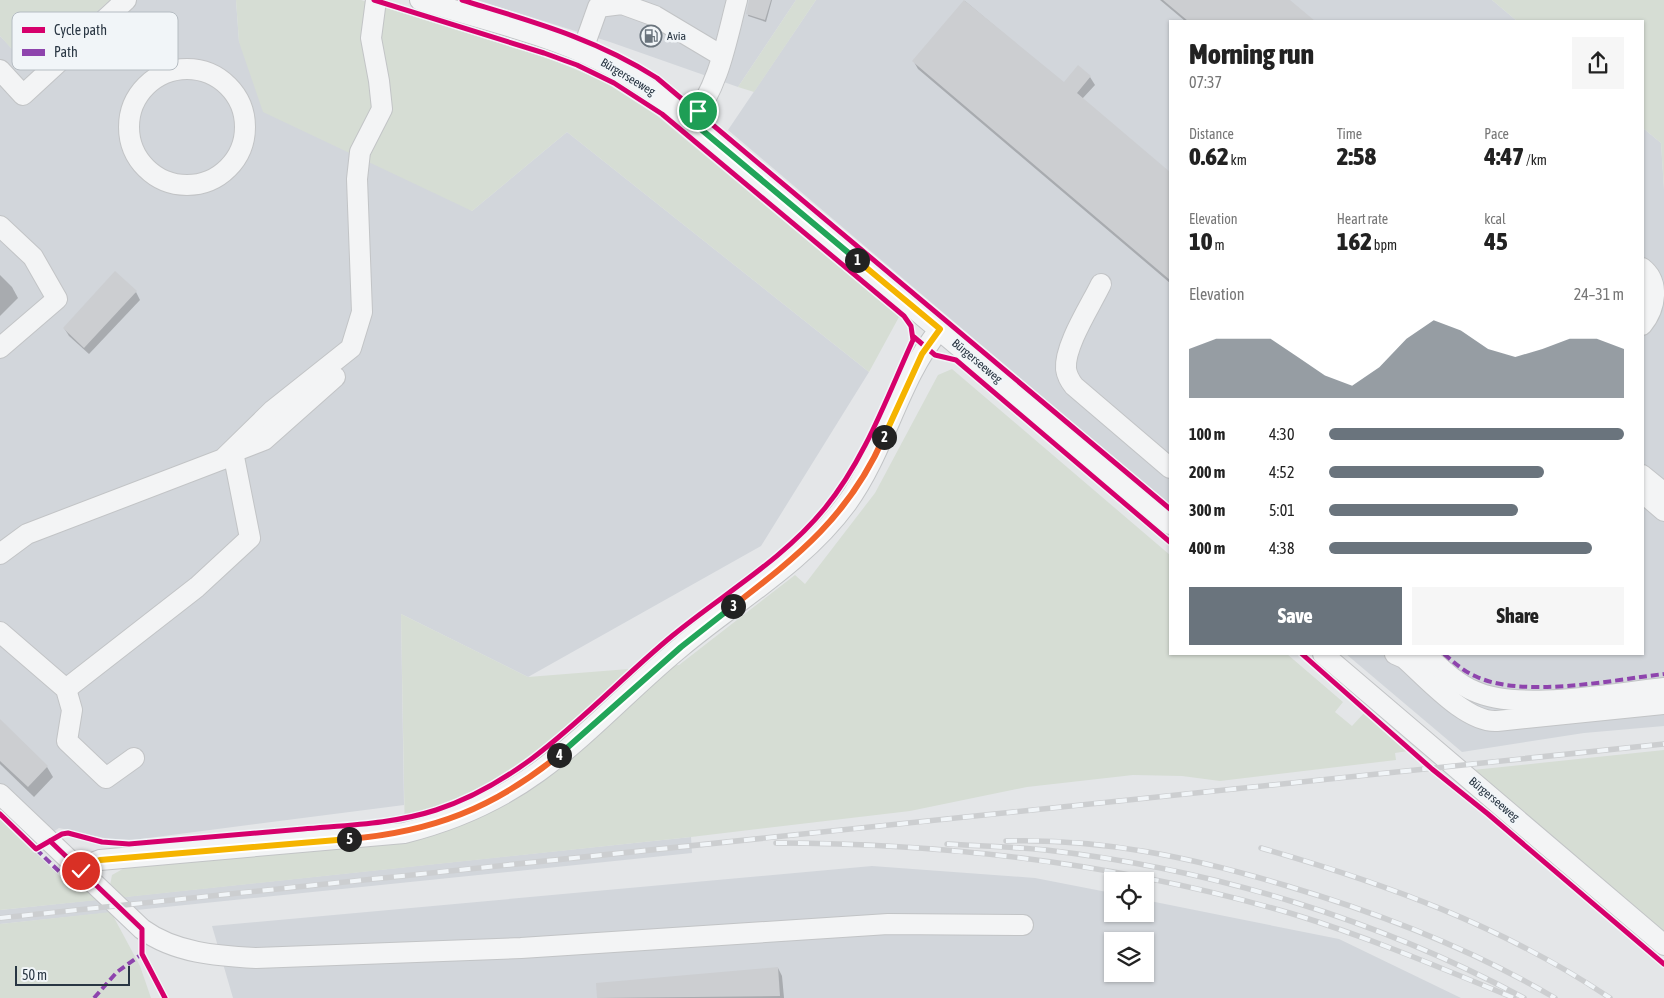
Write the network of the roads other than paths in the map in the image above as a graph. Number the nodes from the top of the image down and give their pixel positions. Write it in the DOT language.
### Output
graph roads {
  1 [pos="126,0"];
  2 [pos="376,0"];
  3 [pos="420,0"];
  4 [pos="737,0"];
  5 [pos="443,3"];
  6 [pos="113,12"];
  7 [pos="582,52"];
  8 [pos="722,56"];
  9 [pos="0,70"];
  10 [pos="50,70"];
  11 [pos="233,92"];
  12 [pos="690,120"];
  13 [pos="0,226"];
  14 [pos="1644,269"];
  15 [pos="1101,284"];
  16 [pos="1644,322"];
  17 [pos="940,329"];
  18 [pos="0,348"];
  19 [pos="233,452"];
  20 [pos="1169,467"];
  21 [pos="1644,476"];
  22 [pos="1664,493"];
  23 [pos="1644,494"];
  24 [pos="1644,510"];
  25 [pos="1664,511"];
  26 [pos="1169,523"];
  27 [pos="1664,523"];
  28 [pos="0,554"];
  29 [pos="0,632"];
  30 [pos="1324,655"];
  31 [pos="1401,655"];
  32 [pos="1426,655"];
  33 [pos="1664,688"];
  34 [pos="66,689"];
  35 [pos="1664,704"];
  36 [pos="134,758"];
  37 [pos="0,794"];
  38 [pos="81,871"];
  39 [pos="1023,925"];
  40 [pos="1664,945"];
  1 -- 6 [label="street"];
  2 -- 19 [label="street"];
  3 -- 5 [label="street, Bürgerseeweg"];
  4 -- 8 [label="street"];
  5 -- 7 [label="street, Bürgerseeweg"];
  7 -- 8 [label="street"];
  7 -- 12 [label="street, Bürgerseeweg"];
  8 -- 12 [label="street"];
  9 -- 10 [label="street"];
  11 -- 11 [label="street"];
  12 -- 17 [label="street, Bürgerseeweg"];
  13 -- 18 [label="street"];
  14 -- 16 [label="street"];
  15 -- 20 [label="street"];
  17 -- 26 [label="street, Bürgerseeweg"];
  17 -- 38 [label="street"];
  19 -- 28 [label="street"];
  19 -- 34 [label="street"];
  21 -- 22 [label="street"];
  23 -- 25 [label="street"];
  24 -- 27 [label="street"];
  29 -- 34 [label="street"];
  30 -- 40 [label="street, Bürgerseeweg"];
  31 -- 35 [label="street"];
  32 -- 33 [label="street"];
  34 -- 36 [label="street"];
  37 -- 38 [label="street"];
  38 -- 39 [label="street"];
}
